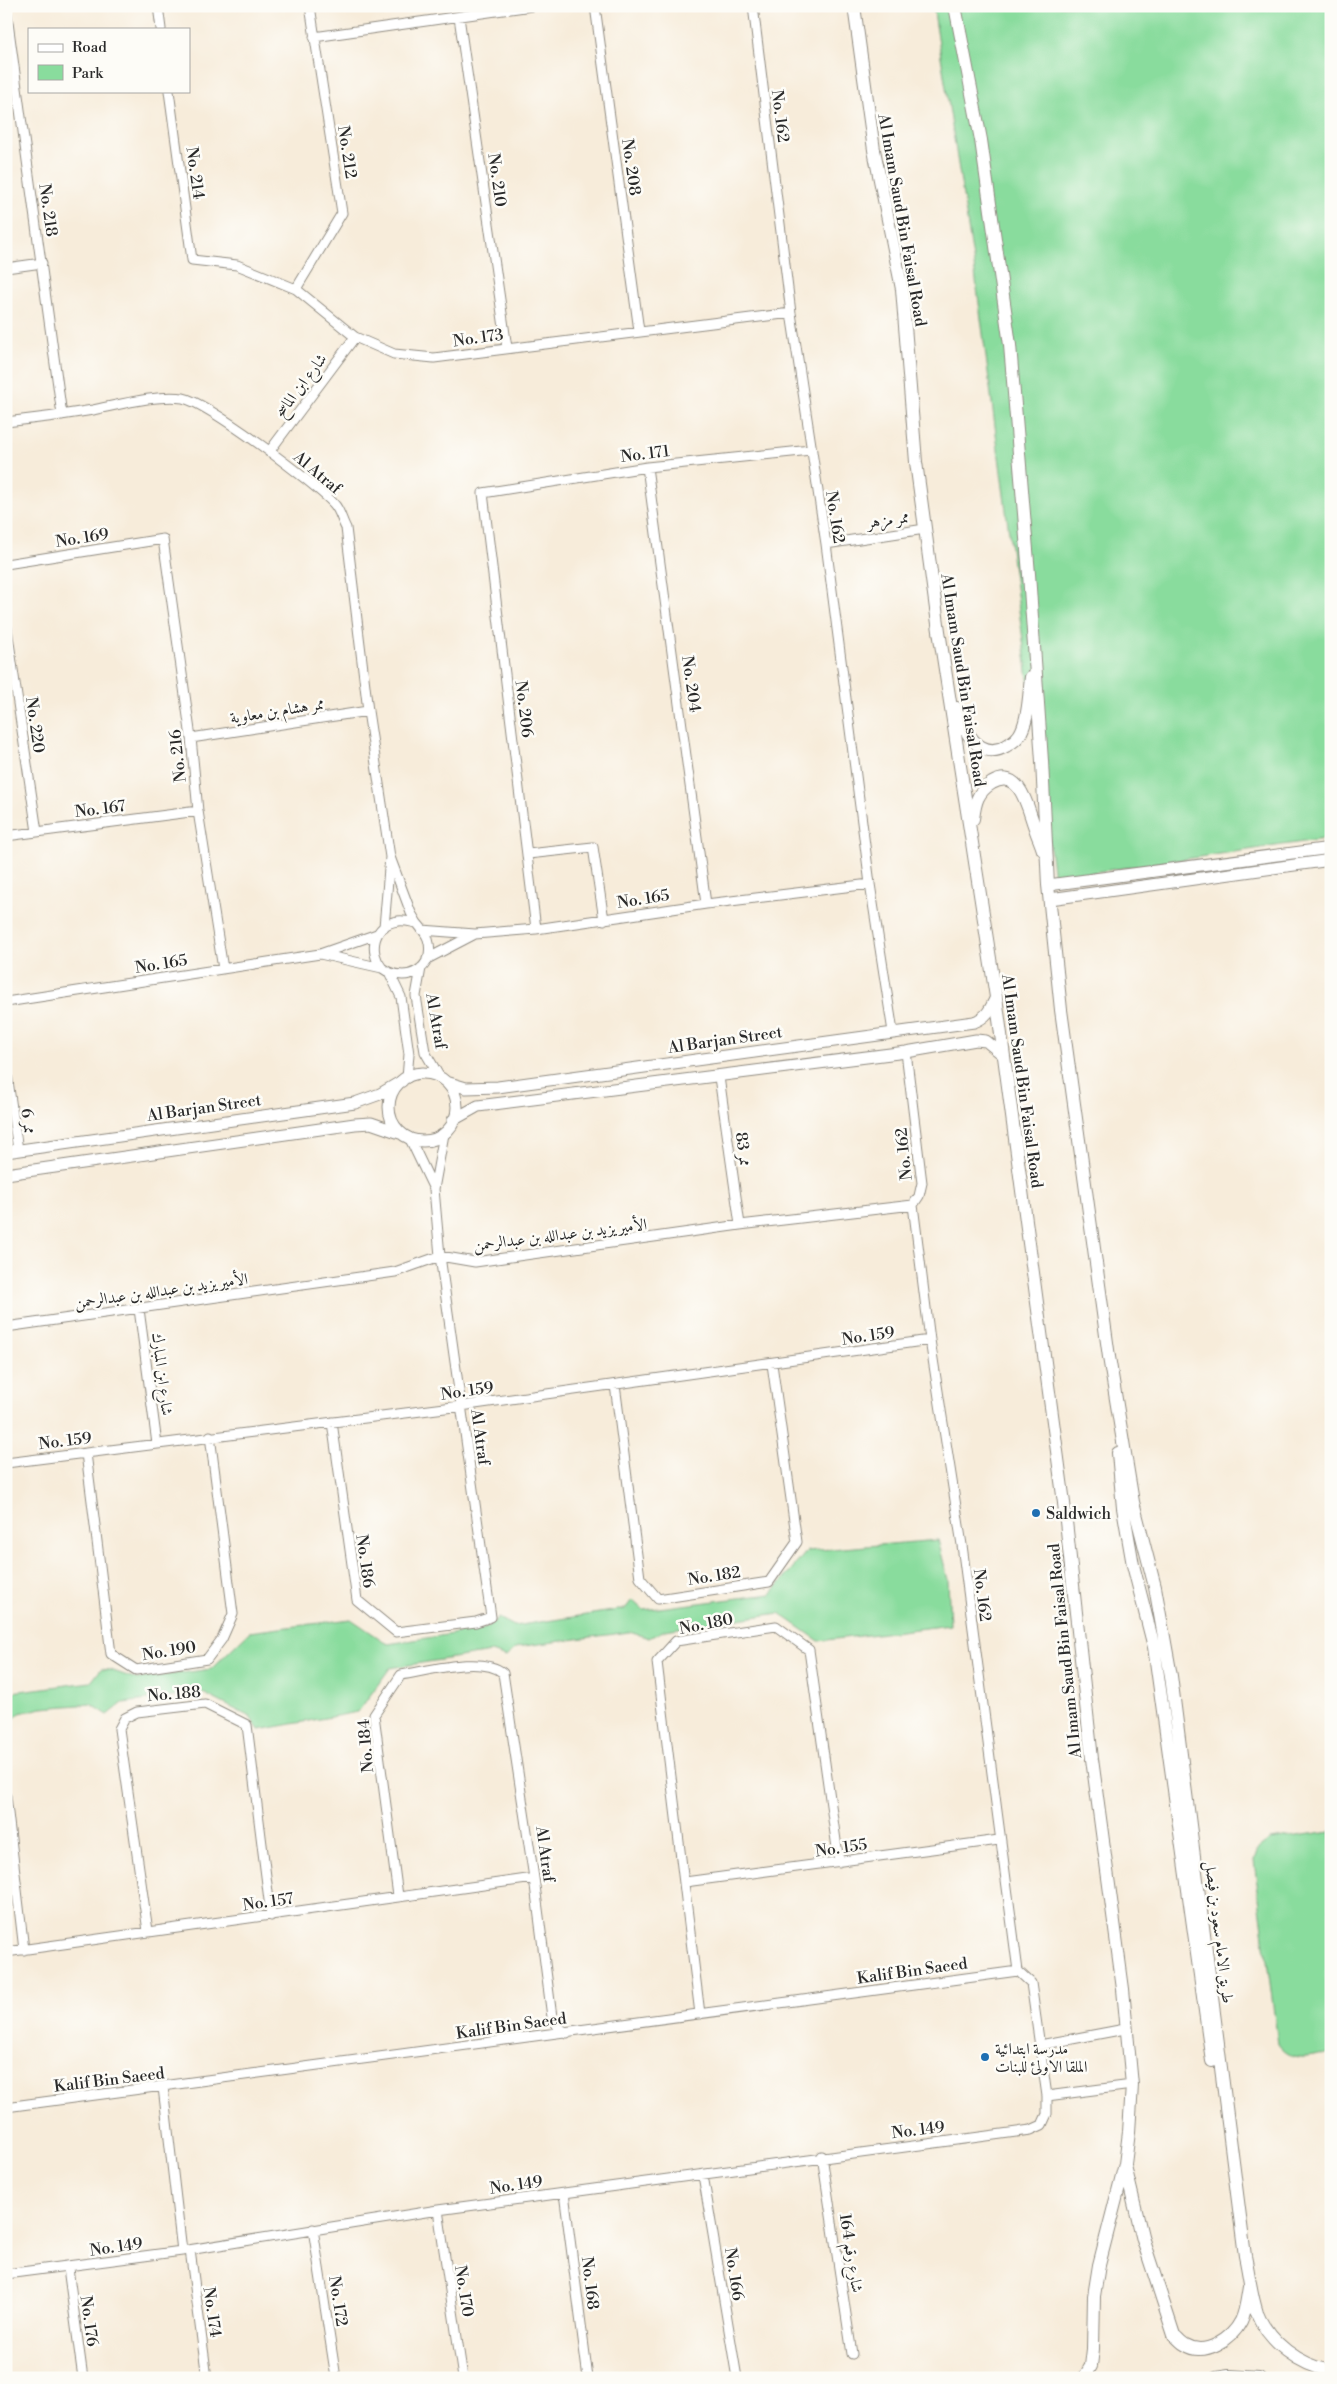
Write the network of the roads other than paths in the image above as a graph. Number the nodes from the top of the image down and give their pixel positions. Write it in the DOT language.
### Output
graph roads {
  1 [pos="158,6"];
  2 [pos="310,6"];
  3 [pos="532,6"];
  4 [pos="595,6"];
  5 [pos="752,6"];
  6 [pos="854,6"];
  7 [pos="955,6"];
  8 [pos="6,8"];
  9 [pos="460,17"];
  10 [pos="161,28"];
  11 [pos="314,37"];
  12 [pos="169,92"];
  13 [pos="192,260"];
  14 [pos="42,263"];
  15 [pos="6,268"];
  16 [pos="296,290"];
  17 [pos="791,313"];
  18 [pos="639,331"];
  19 [pos="355,337"];
  20 [pos="506,348"];
  21 [pos="62,416"];
  22 [pos="6,422"];
  23 [pos="811,450"];
  24 [pos="269,452"];
  25 [pos="647,467"];
  26 [pos="483,492"];
  27 [pos="925,529"];
  28 [pos="163,540"];
  29 [pos="826,544"];
  30 [pos="6,564"];
  31 [pos="6,622"];
  32 [pos="1034,652"];
  33 [pos="943,658"];
  34 [pos="368,711"];
  35 [pos="191,738"];
  36 [pos="198,811"];
  37 [pos="36,832"];
  38 [pos="971,834"];
  39 [pos="6,836"];
  40 [pos="1331,848"];
  41 [pos="528,854"];
  42 [pos="390,857"];
  43 [pos="1047,858"];
  44 [pos="1331,860"];
  45 [pos="870,884"];
  46 [pos="1048,886"];
  47 [pos="1050,899"];
  48 [pos="706,904"];
  49 [pos="604,920"];
  50 [pos="384,927"];
  51 [pos="420,927"];
  52 [pos="536,928"];
  53 [pos="377,934"];
  54 [pos="475,934"];
  55 [pos="320,954"];
  56 [pos="427,959"];
  57 [pos="382,968"];
  58 [pos="421,968"];
  59 [pos="224,969"];
  60 [pos="390,974"];
  61 [pos="996,997"];
  62 [pos="6,1002"];
  63 [pos="893,1032"];
  64 [pos="906,1052"];
  65 [pos="1002,1054"];
  66 [pos="6,1067"];
  67 [pos="718,1077"];
  68 [pos="443,1079"];
  69 [pos="405,1080"];
  70 [pos="453,1120"];
  71 [pos="444,1134"];
  72 [pos="405,1136"];
  73 [pos="12,1151"];
  74 [pos="6,1174"];
  75 [pos="434,1190"];
  76 [pos="913,1206"];
  77 [pos="740,1225"];
  78 [pos="440,1256"];
  79 [pos="139,1309"];
  80 [pos="6,1327"];
  81 [pos="930,1340"];
  82 [pos="772,1364"];
  83 [pos="615,1385"];
  84 [pos="1117,1404"];
  85 [pos="461,1406"];
  86 [pos="332,1422"];
  87 [pos="210,1436"];
  88 [pos="157,1444"];
  89 [pos="86,1453"];
  90 [pos="6,1462"];
  91 [pos="488,1599"];
  92 [pos="503,1673"];
  93 [pos="6,1796"];
  94 [pos="1000,1840"];
  95 [pos="839,1862"];
  96 [pos="534,1878"];
  97 [pos="685,1882"];
  98 [pos="398,1896"];
  99 [pos="271,1916"];
  100 [pos="148,1931"];
  101 [pos="24,1950"];
  102 [pos="6,1952"];
  103 [pos="1018,1971"];
  104 [pos="700,2014"];
  105 [pos="1125,2029"];
  106 [pos="567,2033"];
  107 [pos="1040,2045"];
  108 [pos="1132,2085"];
  109 [pos="163,2087"];
  110 [pos="1046,2096"];
  111 [pos="6,2107"];
  112 [pos="1228,2123"];
  113 [pos="1031,2130"];
  114 [pos="822,2156"];
  115 [pos="1125,2164"];
  116 [pos="703,2175"];
  117 [pos="564,2193"];
  118 [pos="438,2210"];
  119 [pos="313,2229"];
  120 [pos="186,2251"];
  121 [pos="68,2268"];
  122 [pos="6,2274"];
  123 [pos="1250,2281"];
  124 [pos="852,2354"];
  125 [pos="1331,2371"];
  126 [pos="83,2378"];
  127 [pos="208,2378"];
  128 [pos="336,2378"];
  129 [pos="463,2378"];
  130 [pos="588,2378"];
  131 [pos="737,2378"];
  132 [pos="1084,2378"];
  133 [pos="1216,2378"];
  134 [pos="1259,2378"];
  1 -- 10 [label="street"];
  2 -- 11 [label="street, No. 212"];
  3 -- 9 [label="street"];
  4 -- 18 [label="street, No. 208"];
  5 -- 17 [label="street, No. 162"];
  6 -- 27 [label="main road, Al Imam Saud Bin Faisal Road"];
  7 -- 32 [label="main road"];
  8 -- 14 [label="street, No. 218"];
  9 -- 11 [label="street"];
  9 -- 20 [label="street, No. 210"];
  11 -- 16 [label="street, No. 212"];
  12 -- 13 [label="street, No. 214"];
  13 -- 16 [label="street, No. 173"];
  14 -- 15 [label="street"];
  14 -- 21 [label="street, No. 218"];
  16 -- 19 [label="street, No. 173"];
  17 -- 18 [label="street, No. 173"];
  17 -- 23 [label="street, No. 162"];
  18 -- 20 [label="street, No. 173"];
  19 -- 20 [label="street, No. 173"];
  19 -- 24 [label="street, شارع ابن الماسح"];
  21 -- 22 [label="street, Al Atraf"];
  21 -- 24 [label="street, Al Atraf"];
  23 -- 25 [label="street, No. 171"];
  23 -- 29 [label="street, No. 162"];
  24 -- 34 [label="street, Al Atraf"];
  25 -- 26 [label="street, No. 171"];
  25 -- 48 [label="street, No. 204"];
  26 -- 41 [label="street, No. 206"];
  27 -- 29 [label="street, ممر مزهر"];
  27 -- 33 [label="main road, Al Imam Saud Bin Faisal Road"];
  28 -- 30 [label="street, No. 169"];
  28 -- 35 [label="street, No. 216"];
  29 -- 45 [label="street, No. 162"];
  31 -- 37 [label="street, No. 220"];
  32 -- 33 [label="main road"];
  32 -- 43 [label="main road"];
  33 -- 38 [label="main road, Al Imam Saud Bin Faisal Road"];
  34 -- 35 [label="street, ممر هشام بن معاوية"];
  34 -- 42 [label="street, Al Atraf"];
  35 -- 36 [label="street, No. 216"];
  36 -- 37 [label="street, No. 167"];
  36 -- 59 [label="street, No. 216"];
  37 -- 39 [label="street, No. 167"];
  38 -- 43 [label="main road"];
  38 -- 61 [label="main road, Al Imam Saud Bin Faisal Road"];
  40 -- 46 [label="street"];
  41 -- 49 [label="street"];
  41 -- 52 [label="street, No. 206"];
  42 -- 50 [label="street, Al Atraf"];
  42 -- 51 [label="street, Al Atraf"];
  43 -- 46 [label="main road"];
  44 -- 47 [label="street"];
  45 -- 48 [label="street, No. 165"];
  45 -- 63 [label="street, No. 162"];
  46 -- 47 [label="main road"];
  47 -- 84 [label="main road"];
  48 -- 49 [label="street, No. 165"];
  49 -- 52 [label="street, No. 165"];
  50 -- 51 [label="street"];
  50 -- 53 [label="street"];
  51 -- 54 [label="street"];
  51 -- 56 [label="street"];
  52 -- 54 [label="street, No. 165"];
  53 -- 55 [label="street"];
  53 -- 57 [label="street"];
  54 -- 56 [label="street, No. 165"];
  55 -- 57 [label="street"];
  55 -- 59 [label="street, No. 165"];
  56 -- 58 [label="street"];
  57 -- 60 [label="street"];
  58 -- 60 [label="street"];
  58 -- 68 [label="street, Al Atraf"];
  59 -- 62 [label="street, No. 165"];
  60 -- 69 [label="street, Al Atraf"];
  61 -- 63 [label="street, Al Barjan Street"];
  61 -- 65 [label="main road, Al Imam Saud Bin Faisal Road"];
  63 -- 68 [label="street, Al Barjan Street"];
  64 -- 65 [label="street"];
  64 -- 67 [label="street"];
  64 -- 76 [label="street, No. 162"];
  65 -- 105 [label="main road, Al Imam Saud Bin Faisal Road"];
  66 -- 73 [label="street, ممر 6"];
  67 -- 70 [label="street"];
  67 -- 77 [label="street, ممر 83"];
  68 -- 69 [label="street"];
  68 -- 70 [label="street"];
  69 -- 72 [label="street"];
  69 -- 73 [label="street, Al Barjan Street"];
  70 -- 71 [label="street"];
  71 -- 72 [label="street"];
  71 -- 75 [label="street"];
  72 -- 74 [label="street"];
  72 -- 75 [label="street"];
  75 -- 78 [label="street, Al Atraf"];
  76 -- 77 [label="street, الأمير يزيد بن عبدالله بن عبدالرحمن"];
  76 -- 81 [label="street, No. 162"];
  77 -- 78 [label="street, الأمير يزيد بن عبدالله بن عبدالرحمن"];
  78 -- 79 [label="street, الأمير يزيد بن عبدالله بن عبدالرحمن"];
  78 -- 85 [label="street, Al Atraf"];
  79 -- 80 [label="street, الأمير يزيد بن عبدالله بن عبدالرحمن"];
  79 -- 88 [label="street, شارع ابن المبارك"];
  81 -- 82 [label="street, No. 159"];
  81 -- 94 [label="street, No. 162"];
  82 -- 83 [label="street, No. 159"];
  82 -- 83 [label="street, No. 182"];
  83 -- 85 [label="street, No. 159"];
  84 -- 112 [label="main road, طريق الامام سعود بن فيصل"];
  84 -- 112 [label="main road"];
  85 -- 86 [label="street, No. 159"];
  85 -- 91 [label="street, Al Atraf"];
  86 -- 87 [label="street, No. 159"];
  86 -- 91 [label="street, No. 186"];
  87 -- 88 [label="street, No. 159"];
  87 -- 89 [label="street, No. 190"];
  88 -- 89 [label="street, No. 159"];
  89 -- 90 [label="street, No. 159"];
  92 -- 96 [label="street, Al Atraf"];
  92 -- 98 [label="street, No. 184"];
  93 -- 101 [label="street"];
  94 -- 95 [label="street, No. 155"];
  94 -- 103 [label="street, No. 162"];
  95 -- 97 [label="street, No. 155"];
  95 -- 97 [label="street, No. 180"];
  96 -- 98 [label="street, No. 157"];
  96 -- 106 [label="street, Al Atraf"];
  97 -- 104 [label="street, No. 180"];
  98 -- 99 [label="street, No. 157"];
  99 -- 100 [label="street, No. 157"];
  99 -- 100 [label="street, No. 188"];
  100 -- 101 [label="street, No. 157"];
  101 -- 102 [label="street, No. 157"];
  103 -- 104 [label="street, Kalif Bin Saeed"];
  103 -- 107 [label="street, No. 162"];
  104 -- 106 [label="street, Kalif Bin Saeed"];
  105 -- 107 [label="street"];
  105 -- 108 [label="main road, Al Imam Saud Bin Faisal Road"];
  106 -- 109 [label="street, Kalif Bin Saeed"];
  107 -- 110 [label="street, No. 162"];
  108 -- 110 [label="street"];
  108 -- 115 [label="main road, Al Imam Saud Bin Faisal Road"];
  109 -- 111 [label="street, Kalif Bin Saeed"];
  109 -- 120 [label="street, No. 174"];
  110 -- 113 [label="street, No. 162"];
  112 -- 123 [label="main road, طريق الامام سعود بن فيصل"];
  113 -- 114 [label="street, No. 149"];
  114 -- 116 [label="street, No. 149"];
  114 -- 124 [label="street, شارع رقم 164"];
  115 -- 123 [label="main road"];
  115 -- 132 [label="main road"];
  116 -- 117 [label="street, No. 149"];
  116 -- 131 [label="street, No. 166"];
  117 -- 118 [label="street, No. 149"];
  117 -- 130 [label="street, No. 168"];
  118 -- 119 [label="street, No. 149"];
  118 -- 129 [label="street, No. 170"];
  119 -- 120 [label="street, No. 149"];
  119 -- 128 [label="street, No. 172"];
  120 -- 121 [label="street, No. 149"];
  120 -- 127 [label="street, No. 174"];
  121 -- 122 [label="street, No. 149"];
  121 -- 126 [label="street, No. 176"];
  123 -- 125 [label="main road"];
  133 -- 134 [label="main road"];
}
